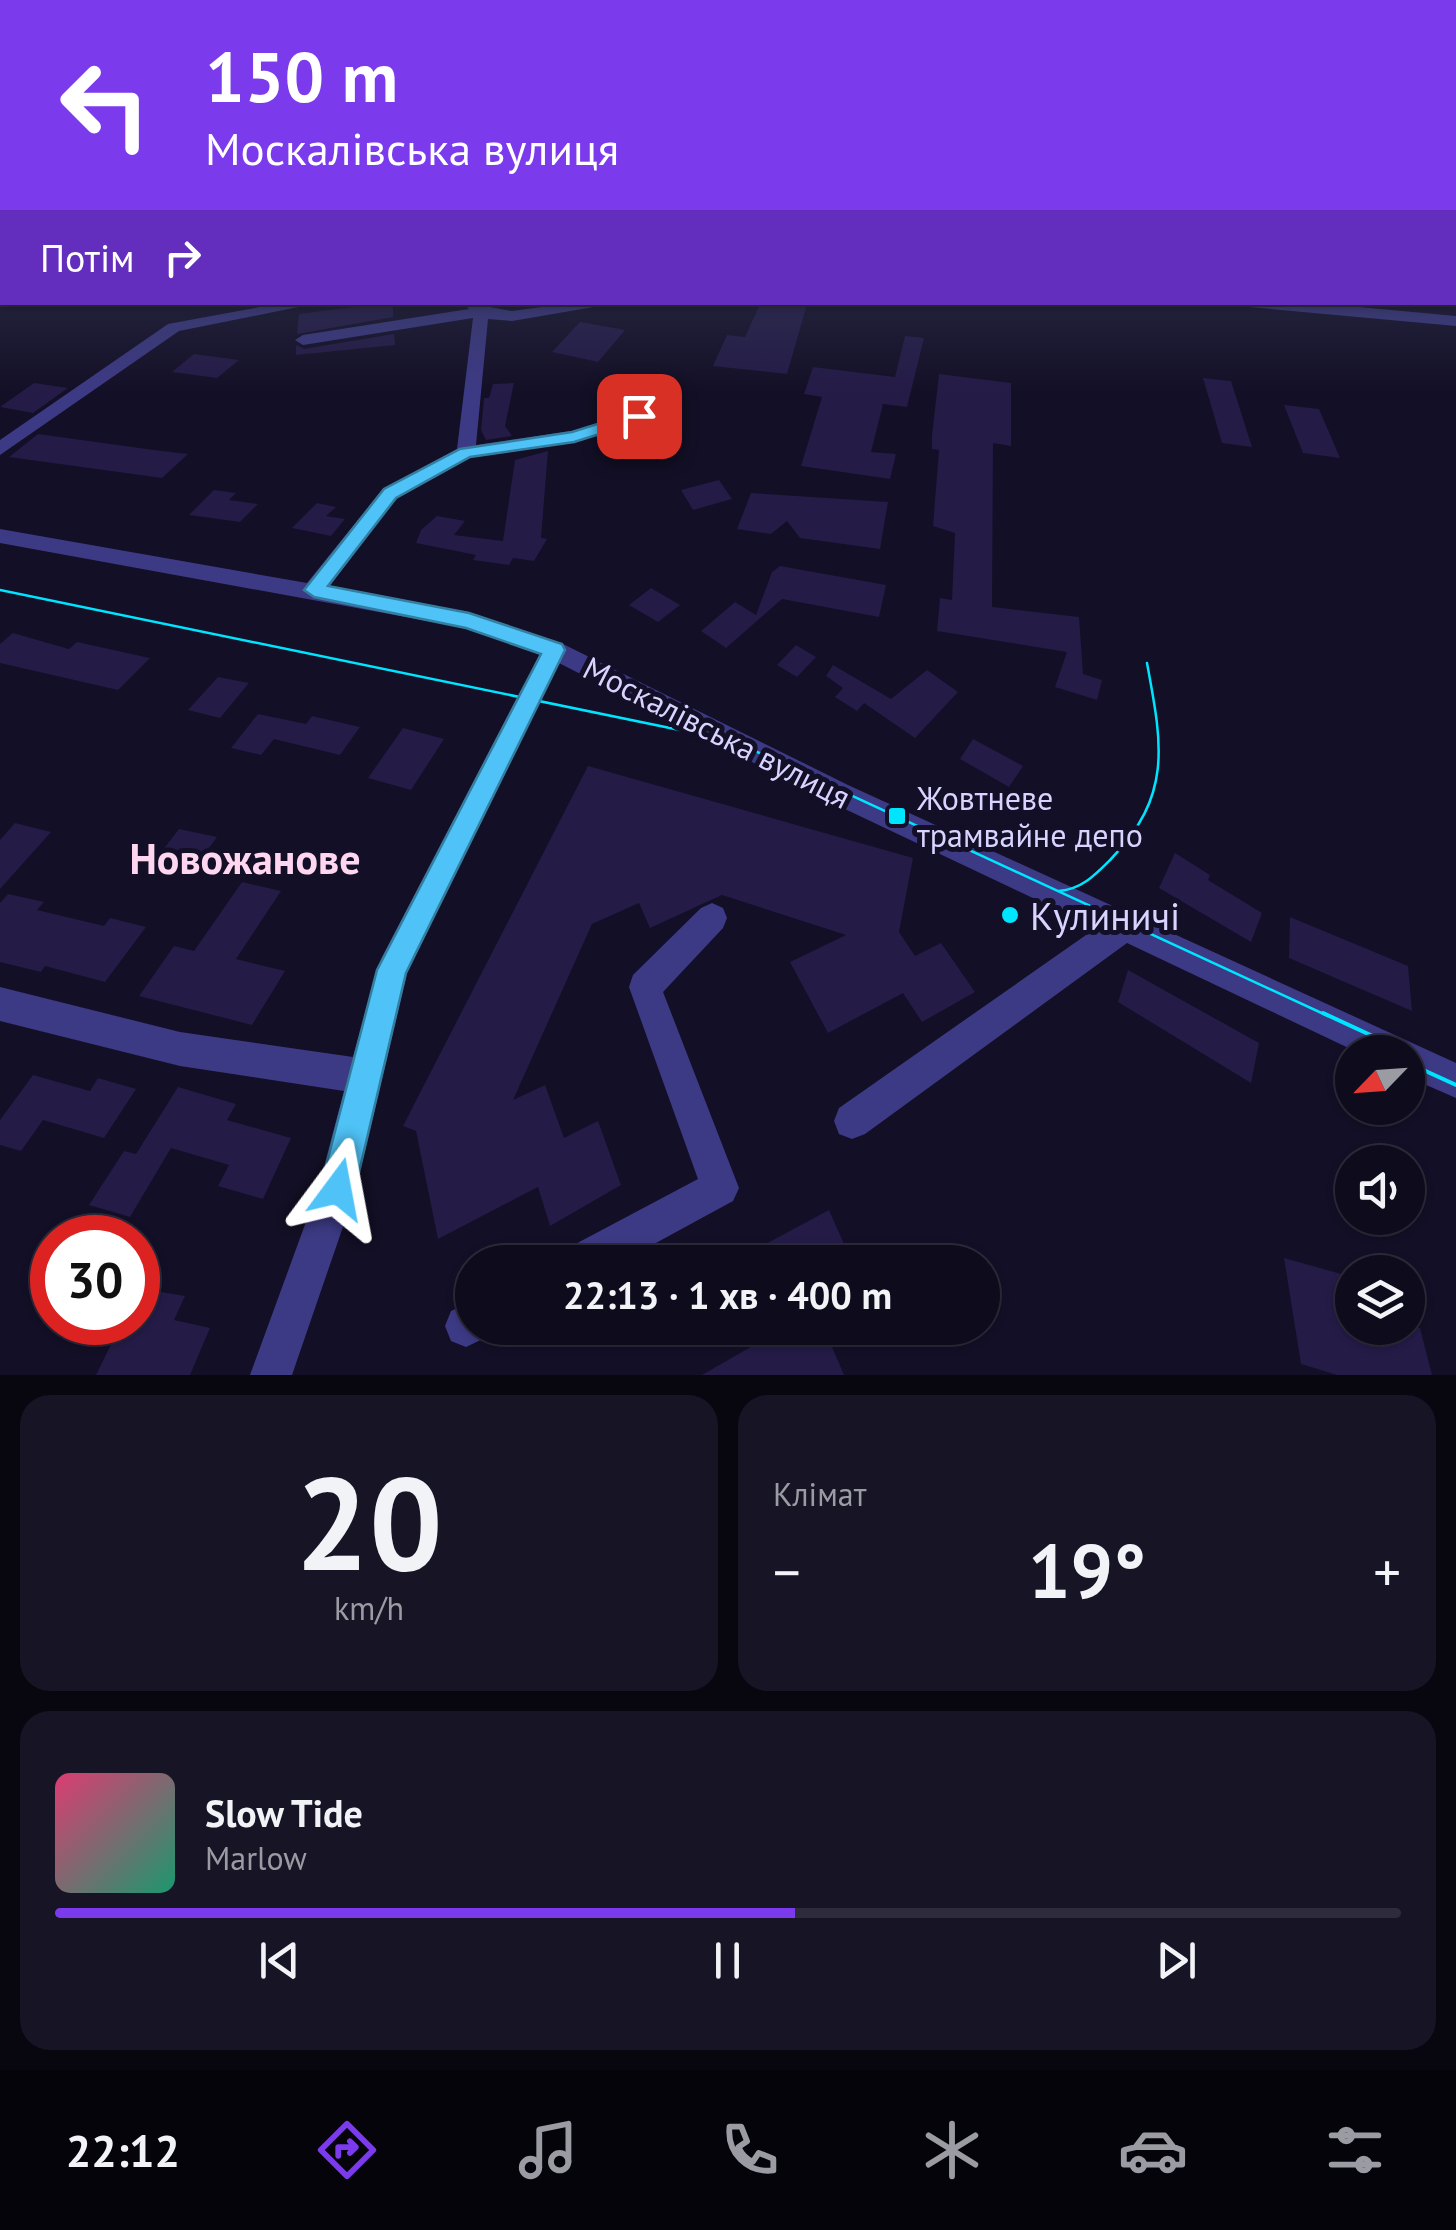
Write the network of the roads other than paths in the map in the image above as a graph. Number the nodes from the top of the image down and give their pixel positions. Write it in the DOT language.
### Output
graph roads {
  1 [pos="297,305"];
  2 [pos="594,305"];
  3 [pos="1282,305"];
  4 [pos="477,313"];
  5 [pos="1456,321"];
  6 [pos="303,340"];
  7 [pos="665,410"];
  8 [pos="0,449"];
  9 [pos="466,452"];
  10 [pos="0,536"];
  11 [pos="314,590"];
  12 [pos="554,650"];
  13 [pos="712,918"];
  14 [pos="1122,930"];
  15 [pos="0,1004"];
  16 [pos="1358,1035"];
  17 [pos="1425,1067"];
  18 [pos="363,1076"];
  19 [pos="1456,1081"];
  20 [pos="852,1120"];
  21 [pos="614,1245"];
  22 [pos="272,1375"];
  1 -- 8 [label="street"];
  2 -- 4 [label="street"];
  3 -- 5 [label="street"];
  4 -- 6 [label="street"];
  4 -- 9 [label="street"];
  7 -- 9 [label="street"];
  9 -- 11 [label="street"];
  10 -- 11 [label="street, Москалівська вулиця"];
  11 -- 12 [label="street, Москалівська вулиця"];
  12 -- 16 [label="street, Москалівська вулиця"];
  12 -- 18 [label="street"];
  13 -- 21 [label="street"];
  14 -- 20 [label="street"];
  15 -- 18 [label="street"];
  17 -- 19 [label="street"];
  18 -- 22 [label="street"];
}
